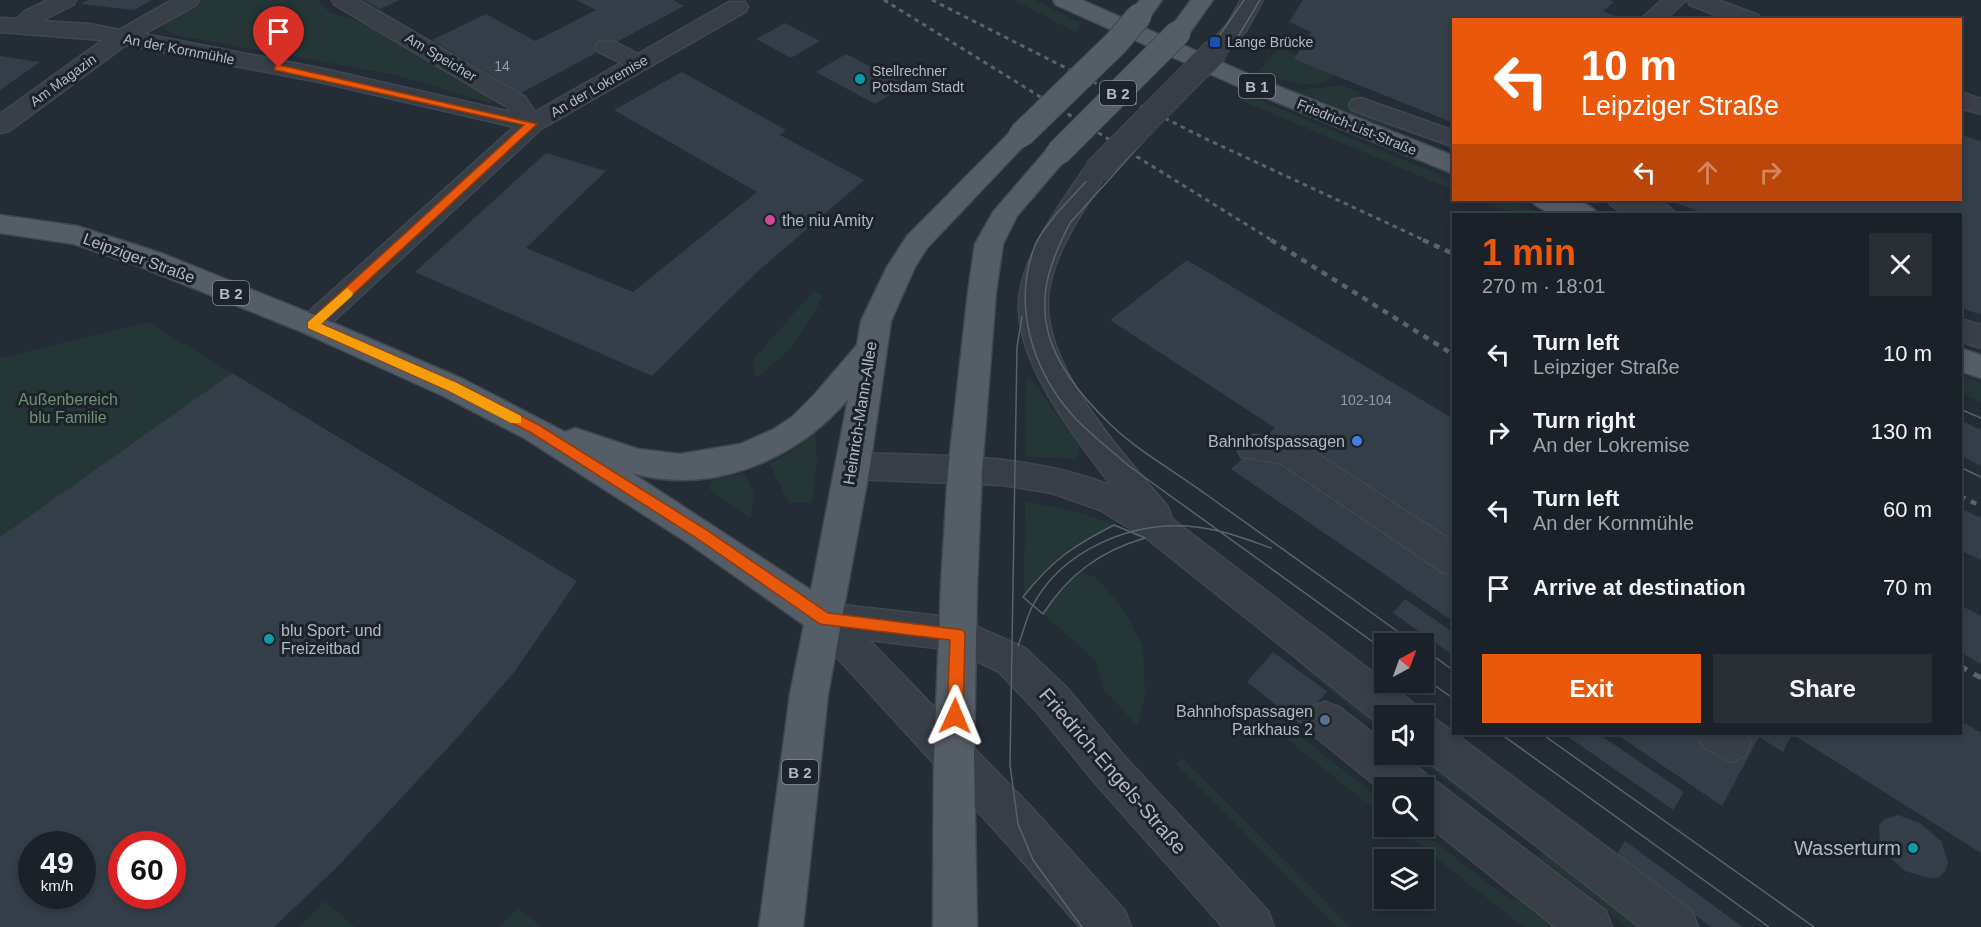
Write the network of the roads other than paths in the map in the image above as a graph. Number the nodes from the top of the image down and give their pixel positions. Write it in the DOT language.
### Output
graph roads {
  1 [pos="65,0"];
  2 [pos="188,0"];
  3 [pos="343,0"];
  4 [pos="1064,0"];
  5 [pos="1202,0"];
  6 [pos="1252,0"];
  7 [pos="1675,0"];
  8 [pos="1698,0"];
  9 [pos="730,3"];
  10 [pos="1145,8"];
  11 [pos="1653,18"];
  12 [pos="1745,18"];
  13 [pos="0,25"];
  14 [pos="23,26"];
  15 [pos="121,38"];
  16 [pos="607,47"];
  17 [pos="638,63"];
  18 [pos="1962,100"];
  19 [pos="1360,105"];
  20 [pos="1981,107"];
  21 [pos="532,124"];
  22 [pos="0,126"];
  23 [pos="1449,138"];
  24 [pos="1426,156"];
  25 [pos="1452,165"];
  26 [pos="1547,201"];
  27 [pos="1625,201"];
  28 [pos="1659,208"];
  29 [pos="1581,213"];
  30 [pos="0,224"];
  31 [pos="312,325"];
  32 [pos="1962,330"];
  33 [pos="1981,337"];
  34 [pos="869,351"];
  35 [pos="1962,360"];
  36 [pos="1981,367"];
  37 [pos="535,429"];
  38 [pos="1253,448"];
  39 [pos="853,466"];
  40 [pos="966,471"];
  41 [pos="1197,556"];
  42 [pos="1452,560"];
  43 [pos="825,619"];
  44 [pos="957,634"];
  45 [pos="1385,705"];
  46 [pos="1325,720"];
  47 [pos="1434,742"];
  48 [pos="954,756"];
  49 [pos="1398,777"];
  50 [pos="1434,805"];
  51 [pos="781,927"];
  52 [pos="955,927"];
  53 [pos="1109,927"];
  54 [pos="1252,927"];
  55 [pos="1590,927"];
  56 [pos="1676,927"];
  1 -- 14 [label="street"];
  2 -- 15 [label="street, Am Magazin"];
  3 -- 21 [label="street, Am Speicher"];
  4 -- 24 [label="main road, Friedrich-List-Straße / B 1"];
  5 -- 40 [label="main road, B 2, bridge"];
  6 -- 41 [label="street, bridge"];
  7 -- 11 [label="street"];
  8 -- 12 [label="street"];
  9 -- 17 [label="street, An der Lokremise"];
  10 -- 34 [label="main road, Heinrich-Mann-Allee / B 2, bridge"];
  13 -- 14 [label="street, An der Kornmühle"];
  14 -- 15 [label="street, An der Kornmühle"];
  15 -- 21 [label="street, An der Kornmühle"];
  15 -- 22 [label="street, Am Magazin"];
  16 -- 17 [label="street"];
  17 -- 21 [label="street, An der Lokremise"];
  18 -- 20 [label="street"];
  19 -- 23 [label="street"];
  21 -- 31 [label="street, An der Lokremise"];
  23 -- 24 [label="street"];
  24 -- 25 [label="main road, Friedrich-List-Straße / B 1"];
  26 -- 29 [label="main road"];
  27 -- 28 [label="street"];
  30 -- 31 [label="main road, Leipziger Straße / B 2"];
  31 -- 37 [label="main road, Leipziger Straße / B 2"];
  32 -- 33 [label="street"];
  34 -- 37 [label="main road, Leipziger Straße"];
  34 -- 39 [label="main road, Heinrich-Mann-Allee / B 2"];
  35 -- 36 [label="main road"];
  37 -- 43 [label="main road, Leipziger Straße / B 2"];
  38 -- 42 [label="street"];
  39 -- 40 [label="street"];
  39 -- 43 [label="main road, Heinrich-Mann-Allee / B 2"];
  40 -- 41 [label="street"];
  40 -- 44 [label="main road, B 2"];
  41 -- 45 [label="street"];
  43 -- 44 [label="street, Leipziger Straße / B 2"];
  43 -- 48 [label="street"];
  43 -- 51 [label="main road, Heinrich-Mann-Allee / B 2"];
  44 -- 48 [label="main road"];
  44 -- 54 [label="street, Friedrich-Engels-Straße"];
  46 -- 49 [label="street"];
  47 -- 56 [label="street"];
  48 -- 52 [label="main road"];
  48 -- 53 [label="street"];
  50 -- 55 [label="street"];
}
